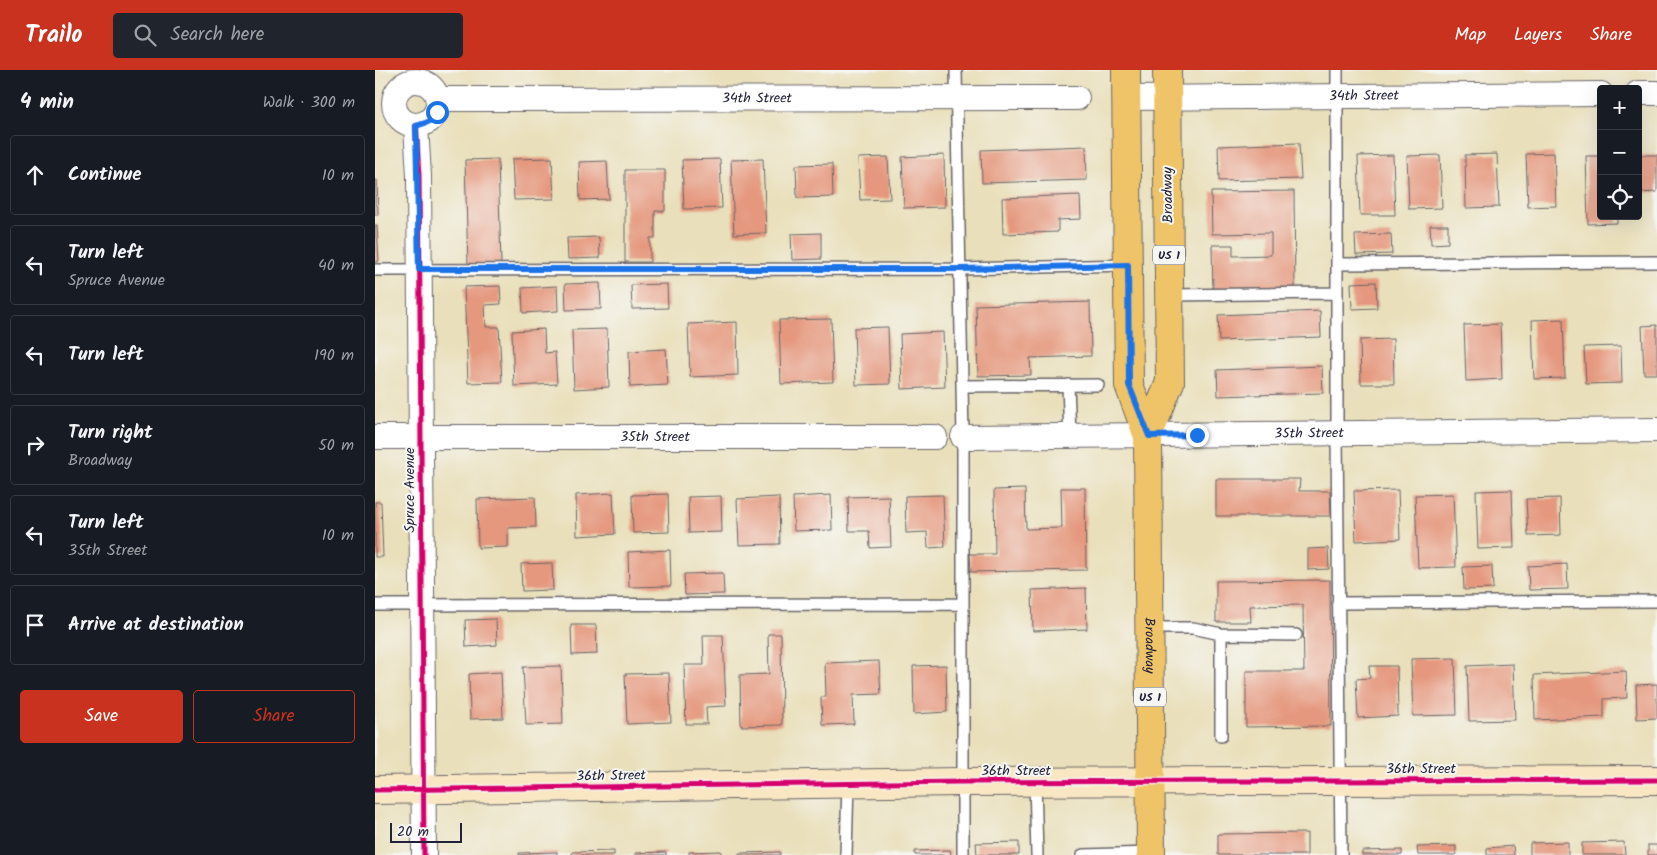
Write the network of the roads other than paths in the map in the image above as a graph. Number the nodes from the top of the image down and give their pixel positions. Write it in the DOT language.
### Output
graph roads {
  1 [pos="956,70"];
  2 [pos="1126,70"];
  3 [pos="1167,70"];
  4 [pos="1337,70"];
  5 [pos="416,76"];
  6 [pos="1642,93"];
  7 [pos="1657,93"];
  8 [pos="1597,94"];
  9 [pos="1337,96"];
  10 [pos="1167,97"];
  11 [pos="1077,98"];
  12 [pos="1127,98"];
  13 [pos="385,99"];
  14 [pos="438,99"];
  15 [pos="956,99"];
  16 [pos="416,126"];
  17 [pos="1657,262"];
  18 [pos="1337,264"];
  19 [pos="1128,265"];
  20 [pos="419,269"];
  21 [pos="960,269"];
  22 [pos="375,270"];
  23 [pos="1337,293"];
  24 [pos="1169,295"];
  25 [pos="1069,385"];
  26 [pos="1098,385"];
  27 [pos="961,386"];
  28 [pos="1657,430"];
  29 [pos="1337,434"];
  30 [pos="1070,436"];
  31 [pos="1149,436"];
  32 [pos="375,437"];
  33 [pos="421,437"];
  34 [pos="935,437"];
  35 [pos="963,437"];
  36 [pos="1657,601"];
  37 [pos="1338,603"];
  38 [pos="422,604"];
  39 [pos="962,604"];
  40 [pos="375,605"];
  41 [pos="1150,628"];
  42 [pos="1221,634"];
  43 [pos="1296,635"];
  44 [pos="1221,736"];
  45 [pos="1340,780"];
  46 [pos="1657,780"];
  47 [pos="962,782"];
  48 [pos="1035,782"];
  49 [pos="1150,782"];
  50 [pos="849,783"];
  51 [pos="375,790"];
  52 [pos="424,790"];
  53 [pos="1151,854"];
  54 [pos="424,855"];
  55 [pos="846,855"];
  56 [pos="963,855"];
  57 [pos="1037,855"];
  58 [pos="1083,855"];
  59 [pos="1341,855"];
  1 -- 15 [label="lane"];
  2 -- 12 [label="main road, Broadway / US 1"];
  3 -- 10 [label="main road, Broadway / US 1"];
  4 -- 9 [label="lane"];
  5 -- 13 [label="street"];
  5 -- 14 [label="street"];
  6 -- 7 [label="street"];
  8 -- 9 [label="street, 34th Street"];
  9 -- 10 [label="street, 34th Street"];
  9 -- 18 [label="lane"];
  10 -- 12 [label="street, 34th Street"];
  10 -- 24 [label="main road, Broadway / US 1"];
  11 -- 15 [label="street, 34th Street"];
  12 -- 19 [label="main road, Broadway / US 1"];
  13 -- 16 [label="street"];
  14 -- 15 [label="street, 34th Street"];
  14 -- 16 [label="street"];
  15 -- 21 [label="lane"];
  16 -- 20 [label="street, Spruce Avenue"];
  17 -- 18 [label="lane"];
  18 -- 23 [label="lane"];
  19 -- 21 [label="lane"];
  19 -- 31 [label="main road, Broadway / US 1"];
  20 -- 21 [label="lane"];
  20 -- 22 [label="lane"];
  20 -- 33 [label="street, Spruce Avenue"];
  21 -- 27 [label="lane"];
  23 -- 24 [label="lane"];
  23 -- 29 [label="lane"];
  24 -- 31 [label="main road, Broadway / US 1"];
  25 -- 26 [label="lane"];
  25 -- 27 [label="lane"];
  25 -- 30 [label="lane"];
  27 -- 35 [label="lane"];
  28 -- 29 [label="street, 35th Street"];
  29 -- 31 [label="street, 35th Street"];
  29 -- 37 [label="lane"];
  30 -- 31 [label="street, 35th Street"];
  30 -- 35 [label="street, 35th Street"];
  31 -- 41 [label="main road, Broadway / US 1"];
  32 -- 33 [label="street, 35th Street"];
  33 -- 34 [label="street, 35th Street"];
  33 -- 38 [label="street, Spruce Avenue"];
  35 -- 39 [label="lane"];
  36 -- 37 [label="lane"];
  37 -- 45 [label="lane"];
  38 -- 39 [label="lane"];
  38 -- 40 [label="lane"];
  38 -- 52 [label="street, Spruce Avenue"];
  39 -- 47 [label="lane"];
  41 -- 42 [label="lane"];
  41 -- 49 [label="main road, Broadway / US 1"];
  42 -- 43 [label="lane"];
  42 -- 44 [label="lane"];
  45 -- 46 [label="street, 36th Street"];
  45 -- 49 [label="street, 36th Street"];
  45 -- 59 [label="lane"];
  47 -- 48 [label="street, 36th Street"];
  47 -- 50 [label="street, 36th Street"];
  47 -- 56 [label="lane"];
  48 -- 49 [label="street, 36th Street"];
  48 -- 57 [label="lane"];
  49 -- 53 [label="main road, Broadway / US 1"];
  50 -- 52 [label="street, 36th Street"];
  50 -- 55 [label="lane"];
  51 -- 52 [label="street, 36th Street"];
  52 -- 54 [label="street, Spruce Avenue"];
  53 -- 58 [label="lane"];
}
